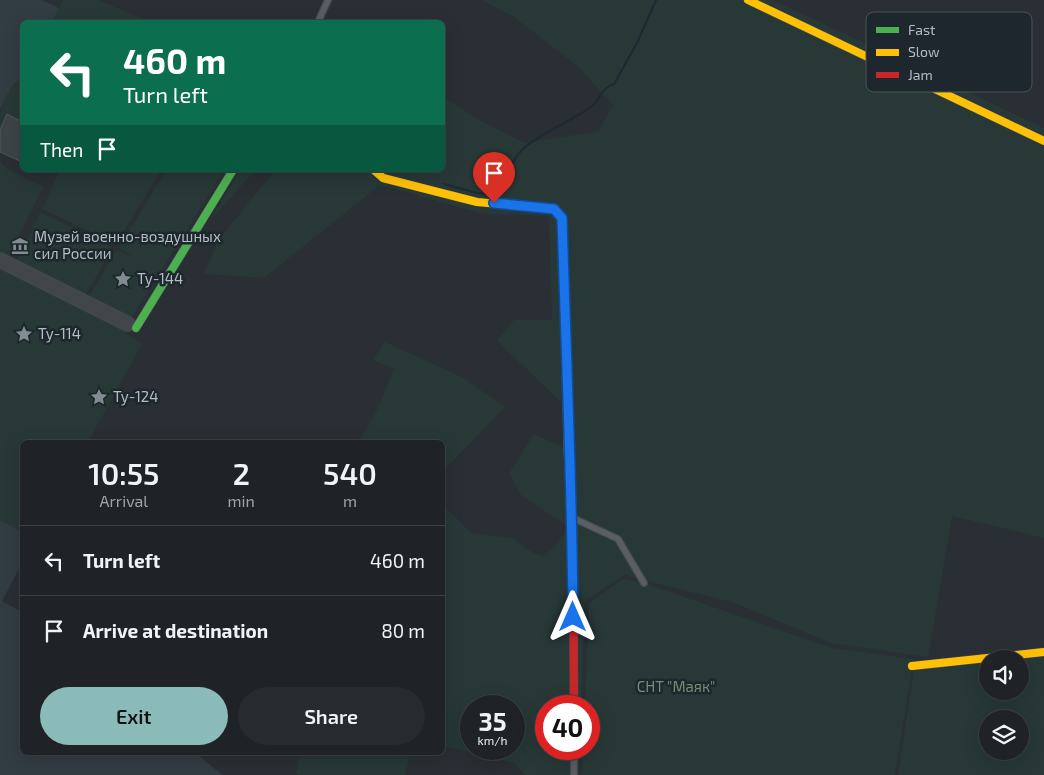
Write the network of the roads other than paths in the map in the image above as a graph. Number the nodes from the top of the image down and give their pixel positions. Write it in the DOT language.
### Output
graph roads {
  1 [pos="328,0"];
  2 [pos="748,0"];
  3 [pos="319,20"];
  4 [pos="866,56"];
  5 [pos="941,92"];
  6 [pos="1044,141"];
  7 [pos="232,172"];
  8 [pos="376,172"];
  9 [pos="136,328"];
  10 [pos="573,518"];
  11 [pos="644,583"];
  12 [pos="1044,652"];
  13 [pos="912,666"];
  14 [pos="574,695"];
  15 [pos="574,760"];
  16 [pos="574,775"];
  1 -- 3 [label="street"];
  2 -- 4 [label="street"];
  5 -- 6 [label="street"];
  7 -- 9 [label="street"];
  8 -- 10 [label="street"];
  10 -- 11 [label="street"];
  10 -- 14 [label="street"];
  12 -- 13 [label="street"];
  15 -- 16 [label="street"];
}
